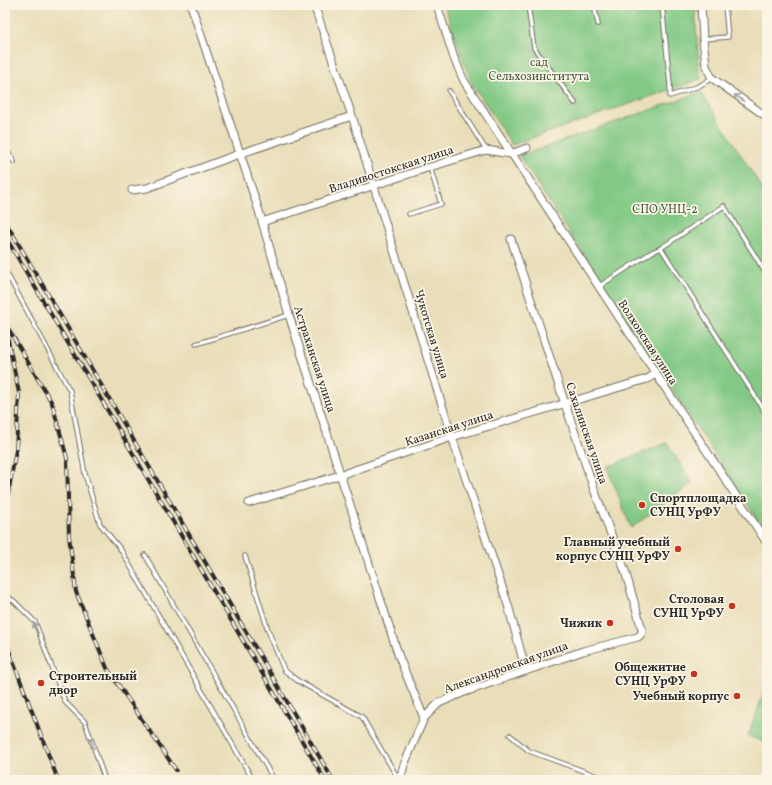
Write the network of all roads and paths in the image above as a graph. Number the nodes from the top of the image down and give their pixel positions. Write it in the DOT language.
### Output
graph roads {
  1 [pos="191,5"];
  2 [pos="314,5"];
  3 [pos="436,5"];
  4 [pos="528,5"];
  5 [pos="594,5"];
  6 [pos="662,5"];
  7 [pos="701,5"];
  8 [pos="725,5"];
  9 [pos="598,24"];
  10 [pos="703,39"];
  11 [pos="712,78"];
  12 [pos="449,91"];
  13 [pos="575,103"];
  14 [pos="352,116"];
  15 [pos="767,117"];
  16 [pos="5,147"];
  17 [pos="527,148"];
  18 [pos="486,150"];
  19 [pos="240,154"];
  20 [pos="511,154"];
  21 [pos="14,162"];
  22 [pos="430,167"];
  23 [pos="374,186"];
  24 [pos="132,190"];
  25 [pos="409,214"];
  26 [pos="262,222"];
  27 [pos="511,239"];
  28 [pos="661,248"];
  29 [pos="5,270"];
  30 [pos="767,275"];
  31 [pos="598,286"];
  32 [pos="289,316"];
  33 [pos="196,344"];
  34 [pos="656,374"];
  35 [pos="565,404"];
  36 [pos="767,415"];
  37 [pos="452,437"];
  38 [pos="340,475"];
  39 [pos="249,503"];
  40 [pos="718,509"];
  41 [pos="706,516"];
  42 [pos="767,543"];
  43 [pos="145,555"];
  44 [pos="245,556"];
  45 [pos="5,596"];
  46 [pos="642,633"];
  47 [pos="526,671"];
  48 [pos="424,718"];
  49 [pos="510,735"];
  50 [pos="105,780"];
  51 [pos="253,780"];
  52 [pos="274,780"];
  53 [pos="400,780"];
  54 [pos="608,780"];
  1 -- 19 [label="street, Астраханская улица"];
  2 -- 14 [label="street, Чукотская улица"];
  3 -- 20 [label="street"];
  4 -- 13 [label="lane"];
  5 -- 9 [label="lane"];
  6 -- 11 [label="lane"];
  7 -- 10 [label="street"];
  8 -- 10 [label="lane"];
  10 -- 11 [label="street"];
  15 -- 11 [label="street, one-way"];
  12 -- 18 [label="lane"];
  14 -- 19 [label="street"];
  14 -- 23 [label="street, Чукотская улица"];
  16 -- 21 [label="lane"];
  17 -- 20 [label="street, Владивостокская улица"];
  18 -- 20 [label="street, Владивостокская улица"];
  18 -- 22 [label="street, Владивостокская улица"];
  19 -- 24 [label="street"];
  19 -- 26 [label="street, Астраханская улица"];
  20 -- 31 [label="street, Волховская улица"];
  22 -- 23 [label="street, Владивостокская улица"];
  22 -- 25 [label="lane"];
  23 -- 26 [label="street, Владивостокская улица"];
  23 -- 37 [label="street, Чукотская улица"];
  26 -- 32 [label="street, Астраханская улица"];
  27 -- 35 [label="street, Сахалинская улица"];
  28 -- 30 [label="lane"];
  28 -- 31 [label="lane"];
  28 -- 36 [label="lane"];
  29 -- 51 [label="lane"];
  31 -- 34 [label="street, Волховская улица"];
  32 -- 33 [label="lane"];
  32 -- 38 [label="street, Астраханская улица"];
  34 -- 35 [label="street, Казанская улица"];
  34 -- 42 [label="street, Волховская улица"];
  35 -- 37 [label="street, Казанская улица"];
  35 -- 46 [label="street, Сахалинская улица"];
  37 -- 38 [label="street, Казанская улица"];
  37 -- 47 [label="street, Чукотская улица"];
  38 -- 39 [label="street, Казанская улица"];
  38 -- 48 [label="street, Астраханская улица"];
  40 -- 41 [label="lane"];
  43 -- 52 [label="lane"];
  44 -- 53 [label="lane"];
  50 -- 45 [label="lane, one-way"];
  46 -- 47 [label="street, Александровская улица"];
  47 -- 48 [label="street, Александровская улица"];
  48 -- 53 [label="street, Александровская улица"];
  49 -- 54 [label="lane"];
}
